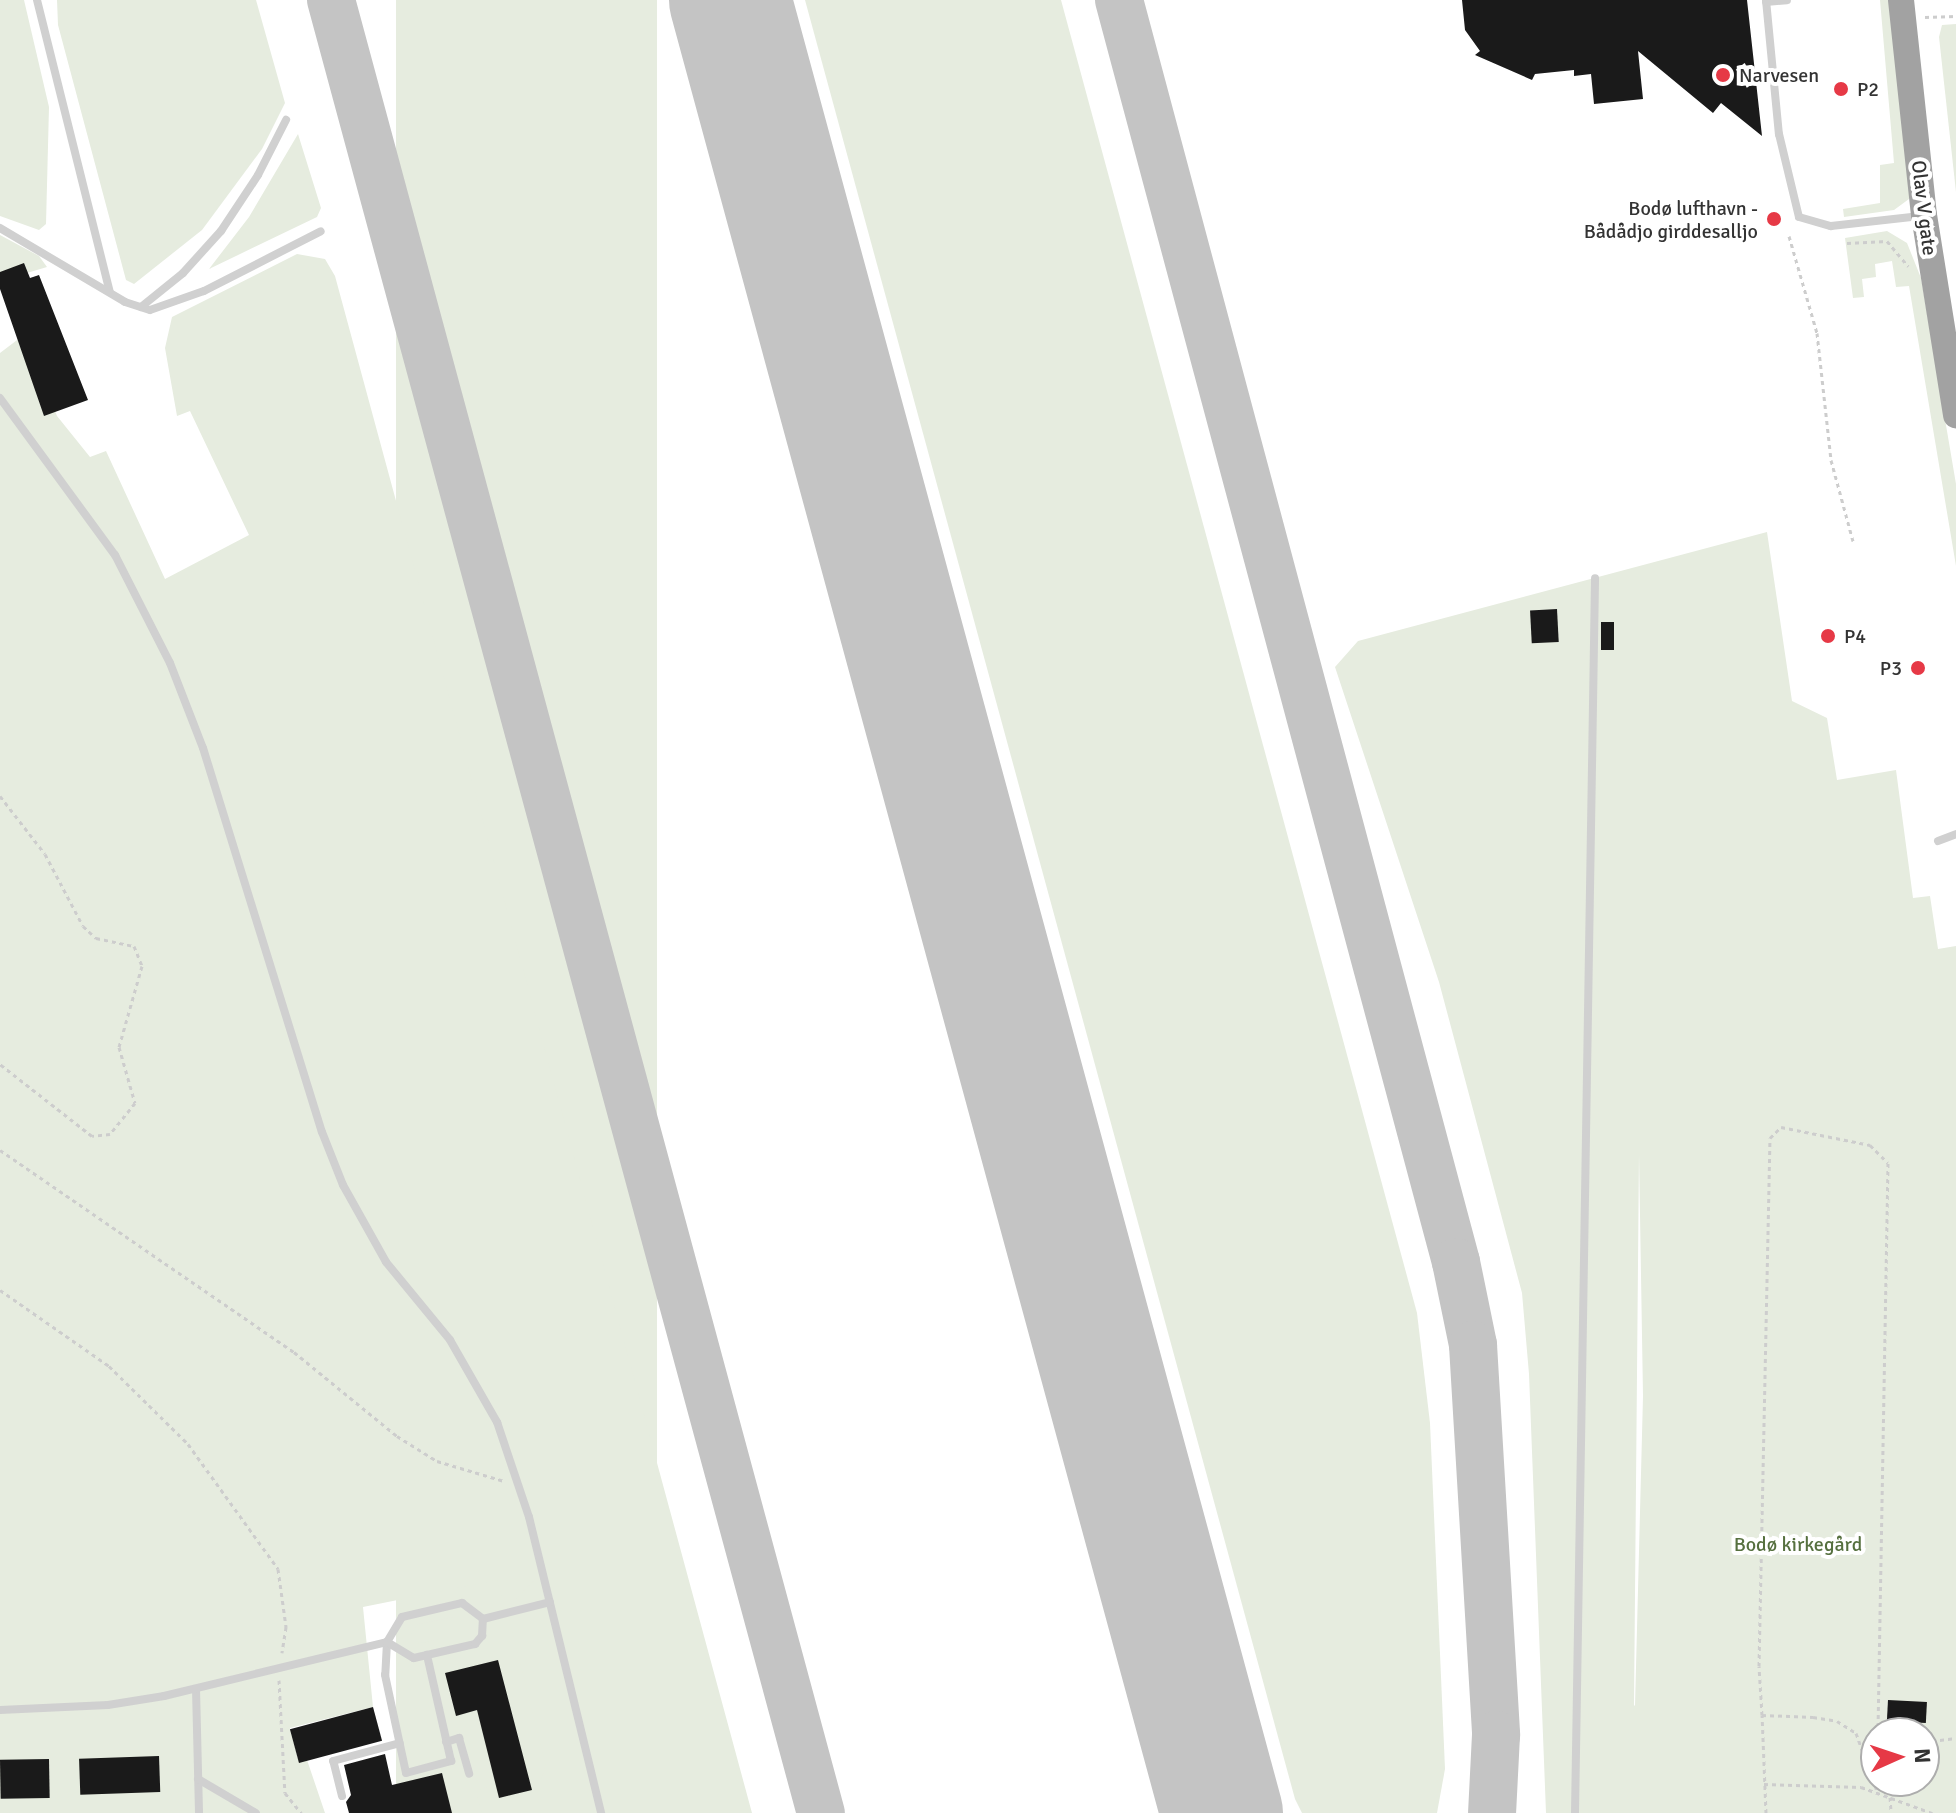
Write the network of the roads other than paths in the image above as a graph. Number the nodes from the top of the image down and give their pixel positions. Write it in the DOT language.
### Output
graph roads {
  1 [pos="37,0"];
  2 [pos="1787,0"];
  3 [pos="1901,0"];
  4 [pos="1766,1"];
  5 [pos="286,120"];
  6 [pos="1924,215"];
  7 [pos="0,228"];
  8 [pos="321,231"];
  9 [pos="111,293"];
  10 [pos="141,307"];
  11 [pos="0,398"];
  12 [pos="1956,415"];
  13 [pos="1595,578"];
  14 [pos="550,1602"];
  15 [pos="483,1619"];
  16 [pos="387,1642"];
  17 [pos="427,1655"];
  18 [pos="196,1689"];
  19 [pos="0,1710"];
  20 [pos="446,1742"];
  21 [pos="400,1743"];
  22 [pos="469,1774"];
  23 [pos="198,1779"];
  24 [pos="342,1796"];
  25 [pos="199,1813"];
  26 [pos="256,1813"];
  27 [pos="601,1813"];
  28 [pos="1575,1813"];
  1 -- 9 [label="lane"];
  2 -- 4 [label="lane"];
  3 -- 6 [label="highway, Olav V gate"];
  4 -- 6 [label="lane"];
  5 -- 10 [label="lane"];
  6 -- 12 [label="highway, Olav V gate"];
  7 -- 9 [label="lane"];
  8 -- 10 [label="lane"];
  9 -- 10 [label="lane"];
  11 -- 14 [label="lane"];
  13 -- 28 [label="lane"];
  14 -- 15 [label="lane"];
  14 -- 27 [label="lane"];
  15 -- 16 [label="lane"];
  15 -- 17 [label="lane"];
  16 -- 17 [label="lane"];
  16 -- 18 [label="lane"];
  16 -- 21 [label="lane"];
  17 -- 20 [label="lane"];
  18 -- 19 [label="lane"];
  18 -- 23 [label="lane"];
  20 -- 21 [label="lane"];
  20 -- 22 [label="lane"];
  21 -- 24 [label="lane"];
  23 -- 25 [label="lane"];
  23 -- 26 [label="lane"];
}
